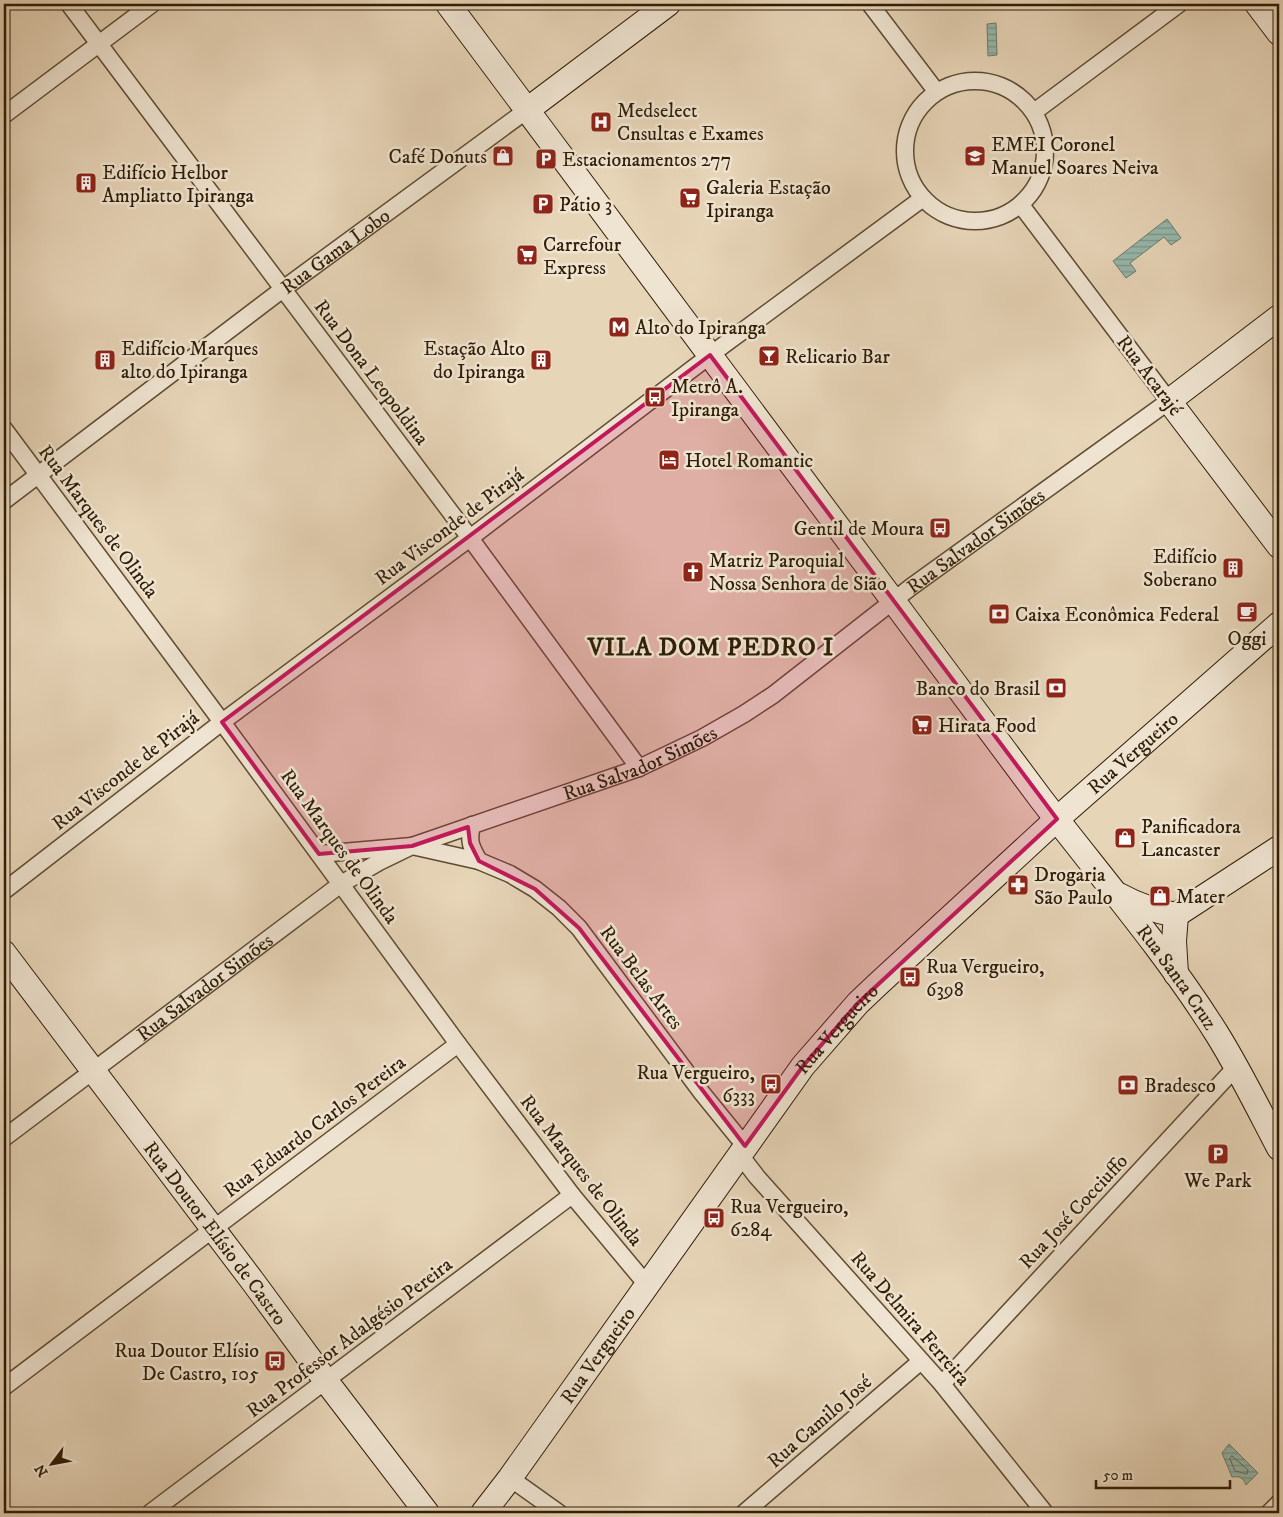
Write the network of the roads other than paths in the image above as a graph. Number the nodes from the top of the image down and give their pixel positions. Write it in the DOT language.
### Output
graph roads {
  1 [pos="69,4"];
  2 [pos="152,4"];
  3 [pos="448,4"];
  4 [pos="668,4"];
  5 [pos="870,4"];
  6 [pos="1179,4"];
  7 [pos="1257,4"];
  8 [pos="1279,34"];
  9 [pos="99,44"];
  10 [pos="936,91"];
  11 [pos="527,110"];
  12 [pos="1034,112"];
  13 [pos="4,115"];
  14 [pos="922,198"];
  15 [pos="1021,205"];
  16 [pos="283,289"];
  17 [pos="1279,317"];
  18 [pos="710,355"];
  19 [pos="1169,400"];
  20 [pos="4,429"];
  21 [pos="38,475"];
  22 [pos="4,501"];
  23 [pos="470,538"];
  24 [pos="1279,546"];
  25 [pos="893,601"];
  26 [pos="1279,624"];
  27 [pos="222,722"];
  28 [pos="638,768"];
  29 [pos="1057,819"];
  30 [pos="472,825"];
  31 [pos="412,846"];
  32 [pos="1279,848"];
  33 [pos="319,854"];
  34 [pos="479,861"];
  35 [pos="341,884"];
  36 [pos="4,891"];
  37 [pos="1115,893"];
  38 [pos="1176,915"];
  39 [pos="4,952"];
  40 [pos="1176,974"];
  41 [pos="458,1044"];
  42 [pos="1236,1067"];
  43 [pos="92,1071"];
  44 [pos="4,1138"];
  45 [pos="1279,1148"];
  46 [pos="743,1151"];
  47 [pos="572,1195"];
  48 [pos="213,1230"];
  49 [pos="647,1285"];
  50 [pos="920,1361"];
  51 [pos="326,1381"];
  52 [pos="942,1384"];
  53 [pos="4,1387"];
  54 [pos="510,1478"];
  55 [pos="1279,1503"];
  56 [pos="150,1513"];
  57 [pos="427,1513"];
  58 [pos="483,1513"];
  59 [pos="559,1513"];
  60 [pos="744,1513"];
  61 [pos="1045,1513"];
  62 [pos="1269,1513"];
  1 -- 9 [label="street, Rua Dona Leopoldina"];
  2 -- 9 [label="street"];
  3 -- 11 [label="main road, Rua Santa Cruz"];
  4 -- 11 [label="main road, Rua Gama Lobo"];
  5 -- 10 [label="street"];
  6 -- 12 [label="street"];
  7 -- 8 [label="main road"];
  9 -- 13 [label="street"];
  9 -- 16 [label="street, Rua Dona Leopoldina"];
  10 -- 12 [label="street"];
  10 -- 14 [label="street"];
  11 -- 16 [label="street, Rua Gama Lobo"];
  11 -- 18 [label="main road, Rua Santa Cruz"];
  12 -- 15 [label="street"];
  14 -- 15 [label="street"];
  14 -- 18 [label="street, Rua Visconde de Pirajá"];
  15 -- 19 [label="street, Rua Acarajé"];
  16 -- 21 [label="street, Rua Gama Lobo"];
  16 -- 23 [label="street, Rua Dona Leopoldina"];
  17 -- 19 [label="main road, Rua Salvador Simões"];
  18 -- 23 [label="street, Rua Visconde de Pirajá"];
  18 -- 25 [label="main road, Rua Santa Cruz"];
  19 -- 24 [label="main road, Rua Acarajé"];
  19 -- 25 [label="street, Rua Salvador Simões"];
  20 -- 21 [label="street, Rua Marques de Olinda"];
  21 -- 22 [label="street, Rua Gama Lobo"];
  21 -- 27 [label="street, Rua Marques de Olinda"];
  23 -- 27 [label="street, Rua Visconde de Pirajá"];
  23 -- 28 [label="street, Rua Dona Leopoldina"];
  25 -- 28 [label="street, Rua Salvador Simões"];
  25 -- 29 [label="main road, Rua Santa Cruz"];
  26 -- 29 [label="main road, Rua Vergueiro"];
  27 -- 33 [label="street, Rua Marques de Olinda"];
  27 -- 36 [label="street, Rua Visconde de Pirajá"];
  28 -- 30 [label="street, Rua Salvador Simões"];
  29 -- 37 [label="main road, Rua Santa Cruz"];
  29 -- 46 [label="main road, Rua Vergueiro"];
  30 -- 31 [label="street, Rua Salvador Simões"];
  30 -- 34 [label="street"];
  31 -- 33 [label="street, Rua Salvador Simões"];
  31 -- 34 [label="street, Rua Belas Artes"];
  31 -- 35 [label="street, Rua Salvador Simões"];
  32 -- 38 [label="main road"];
  33 -- 35 [label="street, Rua Marques de Olinda"];
  34 -- 46 [label="street, Rua Belas Artes"];
  35 -- 41 [label="street, Rua Marques de Olinda"];
  35 -- 43 [label="street, Rua Salvador Simões"];
  37 -- 38 [label="main road"];
  37 -- 40 [label="main road, Rua Santa Cruz"];
  38 -- 40 [label="main road"];
  39 -- 43 [label="main road, Rua Doutor Elísio de Castro"];
  40 -- 42 [label="main road, Rua Santa Cruz"];
  41 -- 47 [label="street, Rua Marques de Olinda"];
  41 -- 48 [label="street, Rua Eduardo Carlos Pereira"];
  42 -- 45 [label="main road, Rua Santa Cruz"];
  42 -- 52 [label="street, Rua José Cocciuffo"];
  43 -- 44 [label="street, Rua Salvador Simões"];
  43 -- 48 [label="main road, Rua Doutor Elísio de Castro"];
  46 -- 49 [label="main road, Rua Vergueiro"];
  46 -- 50 [label="street, Rua Delmira Ferreira"];
  47 -- 49 [label="street, Rua Marques de Olinda"];
  47 -- 51 [label="street, Rua Professor Adalgésio Pereira"];
  48 -- 51 [label="main road, Rua Doutor Elísio de Castro"];
  48 -- 53 [label="street, Rua Eduardo Carlos Pereira"];
  49 -- 54 [label="main road, Rua Vergueiro"];
  50 -- 52 [label="street, Rua Delmira Ferreira"];
  50 -- 60 [label="street, Rua Camilo José"];
  51 -- 56 [label="street, Rua Professor Adalgésio Pereira"];
  51 -- 57 [label="main road, Rua Doutor Elísio de Castro"];
  52 -- 61 [label="street, Rua Delmira Ferreira"];
  54 -- 58 [label="main road, Rua Vergueiro"];
  54 -- 59 [label="street"];
  55 -- 62 [label="street"];
}
